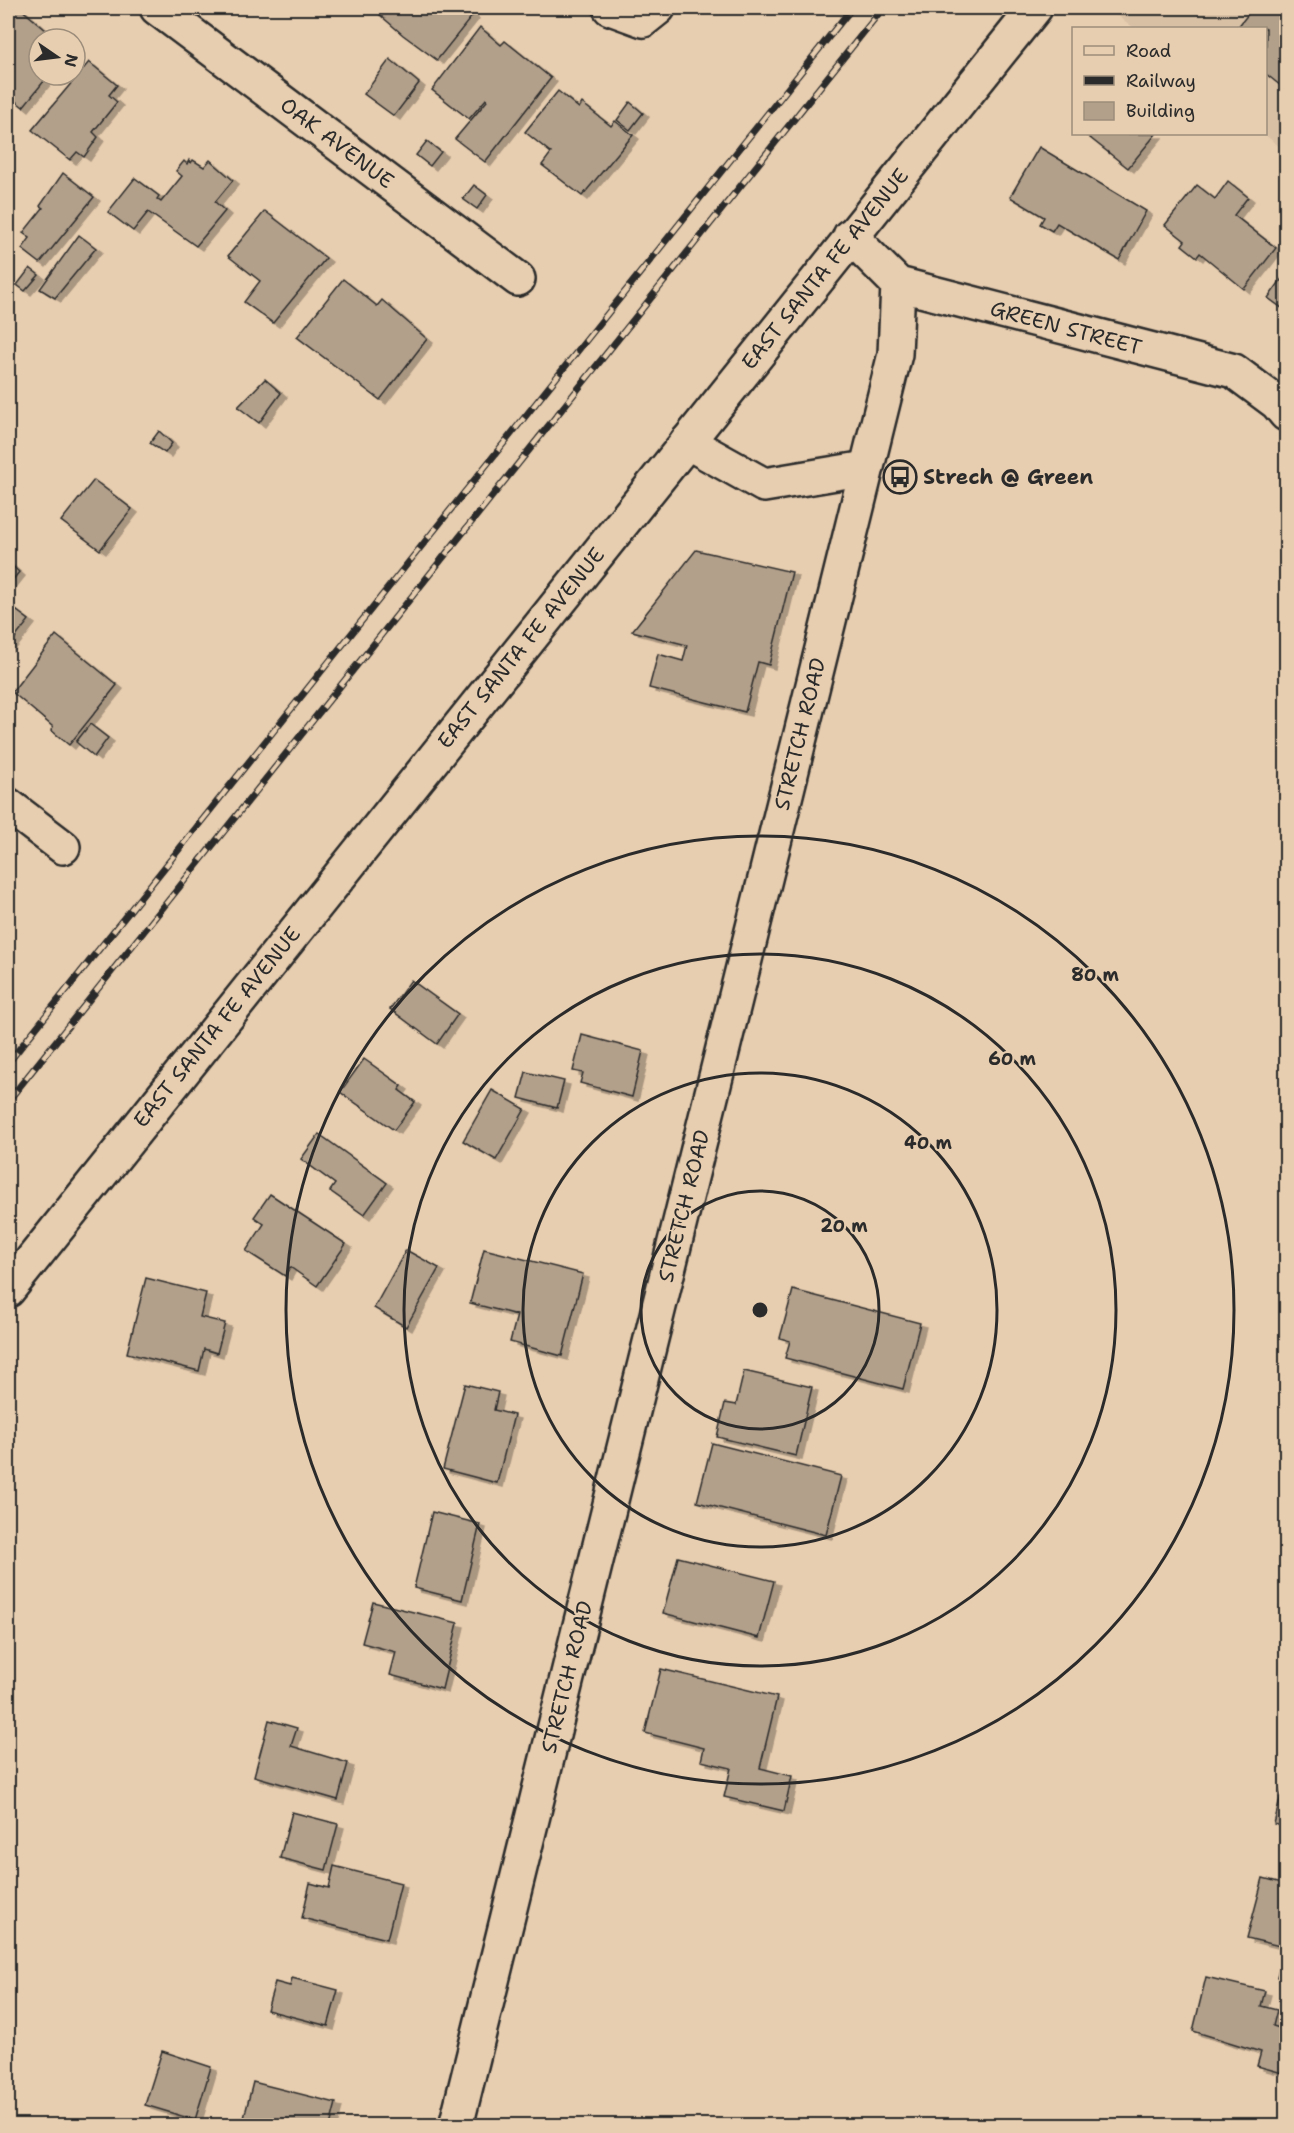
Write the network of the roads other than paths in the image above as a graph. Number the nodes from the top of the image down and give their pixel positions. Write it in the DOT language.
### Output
graph roads {
  1 [pos="157,8"];
  2 [pos="610,8"];
  3 [pos="658,8"];
  4 [pos="1035,8"];
  5 [pos="850,236"];
  6 [pos="518,279"];
  7 [pos="898,284"];
  8 [pos="1287,414"];
  9 [pos="687,442"];
  10 [pos="866,468"];
  11 [pos="8,805"];
  12 [pos="63,847"];
  13 [pos="8,1290"];
  14 [pos="456,2126"];
  1 -- 6 [label="street, OAK AVENUE"];
  2 -- 3 [label="street"];
  4 -- 5 [label="street, EAST SANTA FE AVENUE"];
  5 -- 7 [label="street"];
  5 -- 9 [label="street, EAST SANTA FE AVENUE"];
  7 -- 8 [label="street, GREEN STREET"];
  7 -- 10 [label="street, STRETCH ROAD"];
  9 -- 10 [label="street"];
  9 -- 13 [label="street, EAST SANTA FE AVENUE"];
  10 -- 14 [label="street, STRETCH ROAD"];
  11 -- 12 [label="street"];
}
